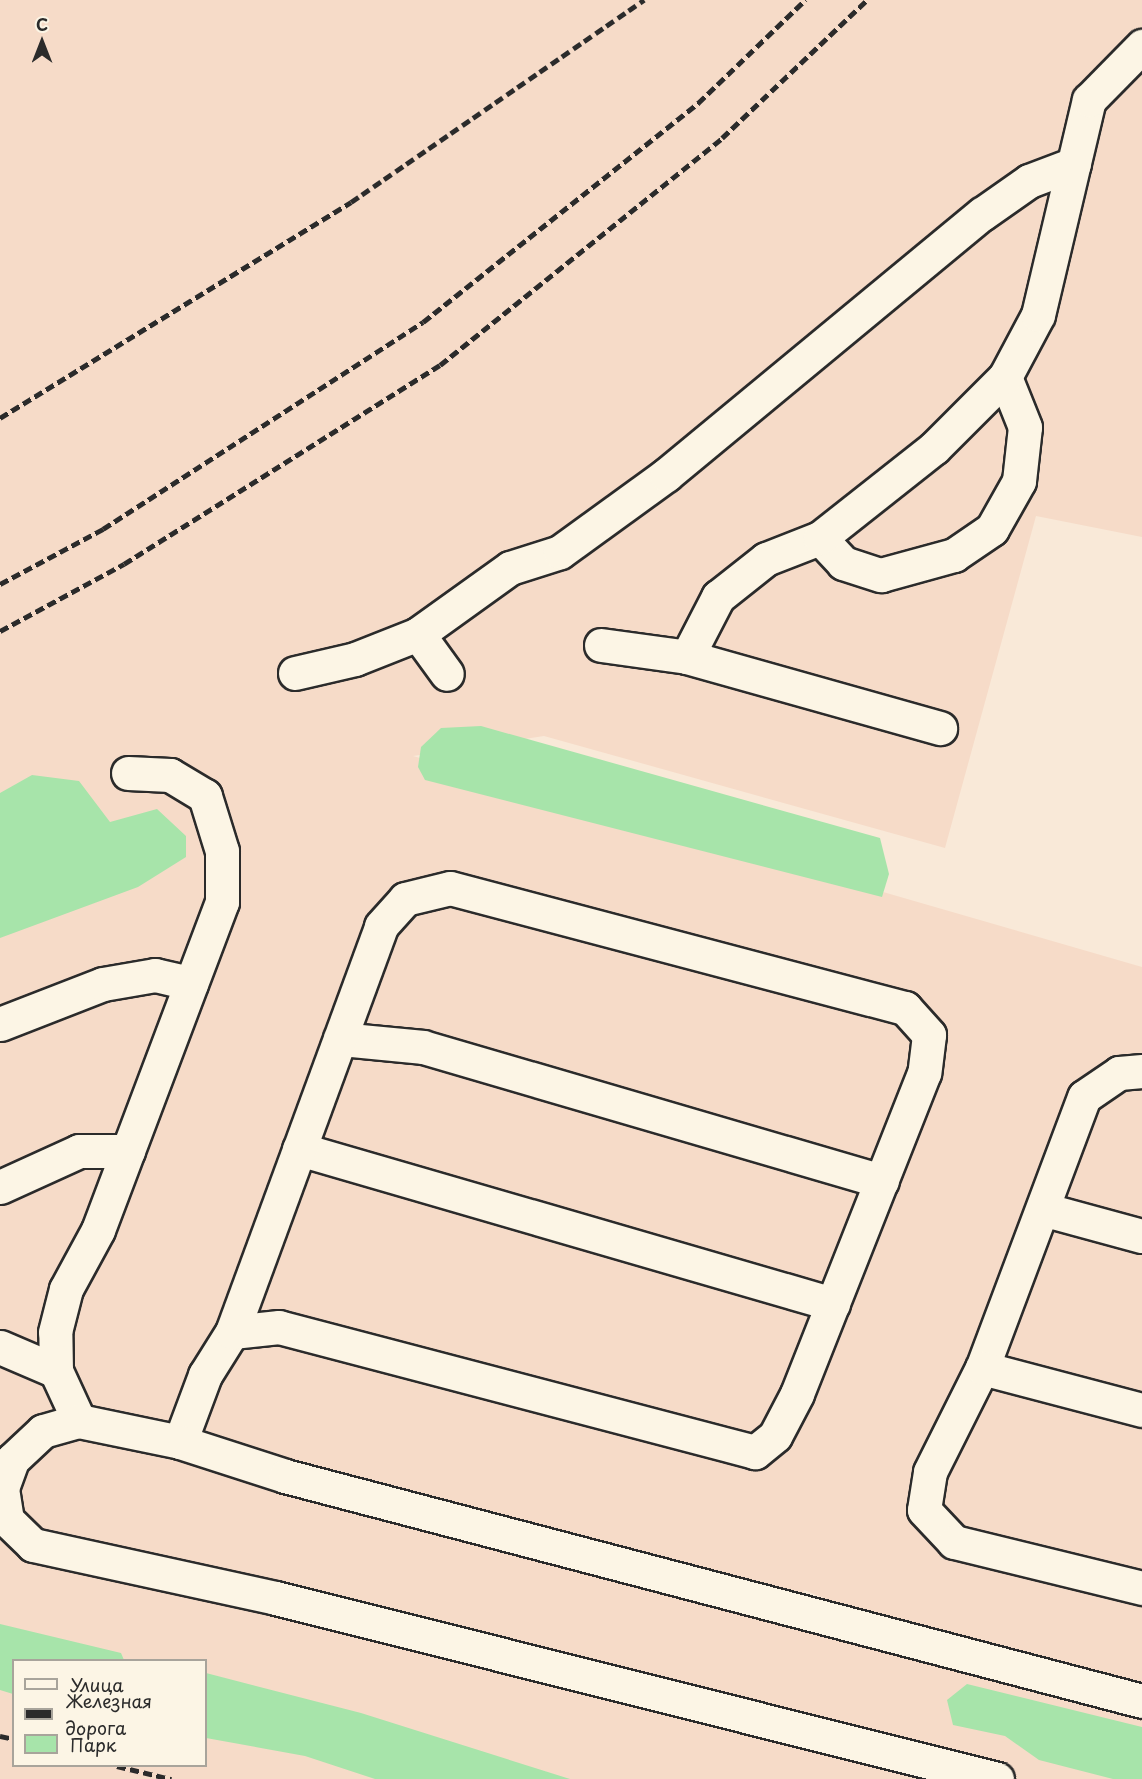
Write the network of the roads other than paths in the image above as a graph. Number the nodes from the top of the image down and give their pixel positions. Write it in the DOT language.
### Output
graph roads {
  1 [pos="1136,62"];
  2 [pos="1074,164"];
  3 [pos="1005,377"];
  4 [pos="820,538"];
  5 [pos="418,634"];
  6 [pos="601,645"];
  7 [pos="687,657"];
  8 [pos="295,673"];
  9 [pos="447,674"];
  10 [pos="940,728"];
  11 [pos="128,773"];
  12 [pos="191,982"];
  13 [pos="0,1024"];
  14 [pos="340,1039"];
  15 [pos="1142,1071"];
  16 [pos="299,1149"];
  17 [pos="128,1151"];
  18 [pos="882,1181"];
  19 [pos="0,1187"];
  20 [pos="1046,1210"];
  21 [pos="1142,1236"];
  22 [pos="833,1304"];
  23 [pos="232,1332"];
  24 [pos="0,1347"];
  25 [pos="982,1368"];
  26 [pos="56,1371"];
  27 [pos="1142,1410"];
  28 [pos="79,1421"];
  29 [pos="180,1442"];
  30 [pos="1,1488"];
  31 [pos="1142,1588"];
  32 [pos="1142,1701"];
  33 [pos="997,1779"];
  1 -- 2 [label="lane"];
  2 -- 3 [label="lane"];
  2 -- 5 [label="lane"];
  3 -- 4 [label="lane"];
  3 -- 4 [label="lane"];
  4 -- 7 [label="lane"];
  5 -- 8 [label="lane"];
  5 -- 9 [label="lane"];
  6 -- 7 [label="lane"];
  7 -- 10 [label="lane"];
  11 -- 12 [label="lane"];
  12 -- 13 [label="lane"];
  12 -- 17 [label="lane"];
  14 -- 16 [label="lane"];
  14 -- 18 [label="lane"];
  14 -- 18 [label="lane"];
  15 -- 20 [label="lane"];
  16 -- 22 [label="lane"];
  16 -- 23 [label="lane"];
  17 -- 19 [label="lane"];
  17 -- 26 [label="lane"];
  18 -- 22 [label="lane"];
  20 -- 21 [label="lane"];
  20 -- 25 [label="lane"];
  22 -- 23 [label="lane"];
  23 -- 29 [label="lane"];
  24 -- 26 [label="lane"];
  25 -- 27 [label="lane"];
  25 -- 31 [label="lane"];
  26 -- 28 [label="lane"];
  28 -- 29 [label="lane"];
  28 -- 30 [label="lane"];
  29 -- 32 [label="lane"];
  30 -- 33 [label="lane"];
}
